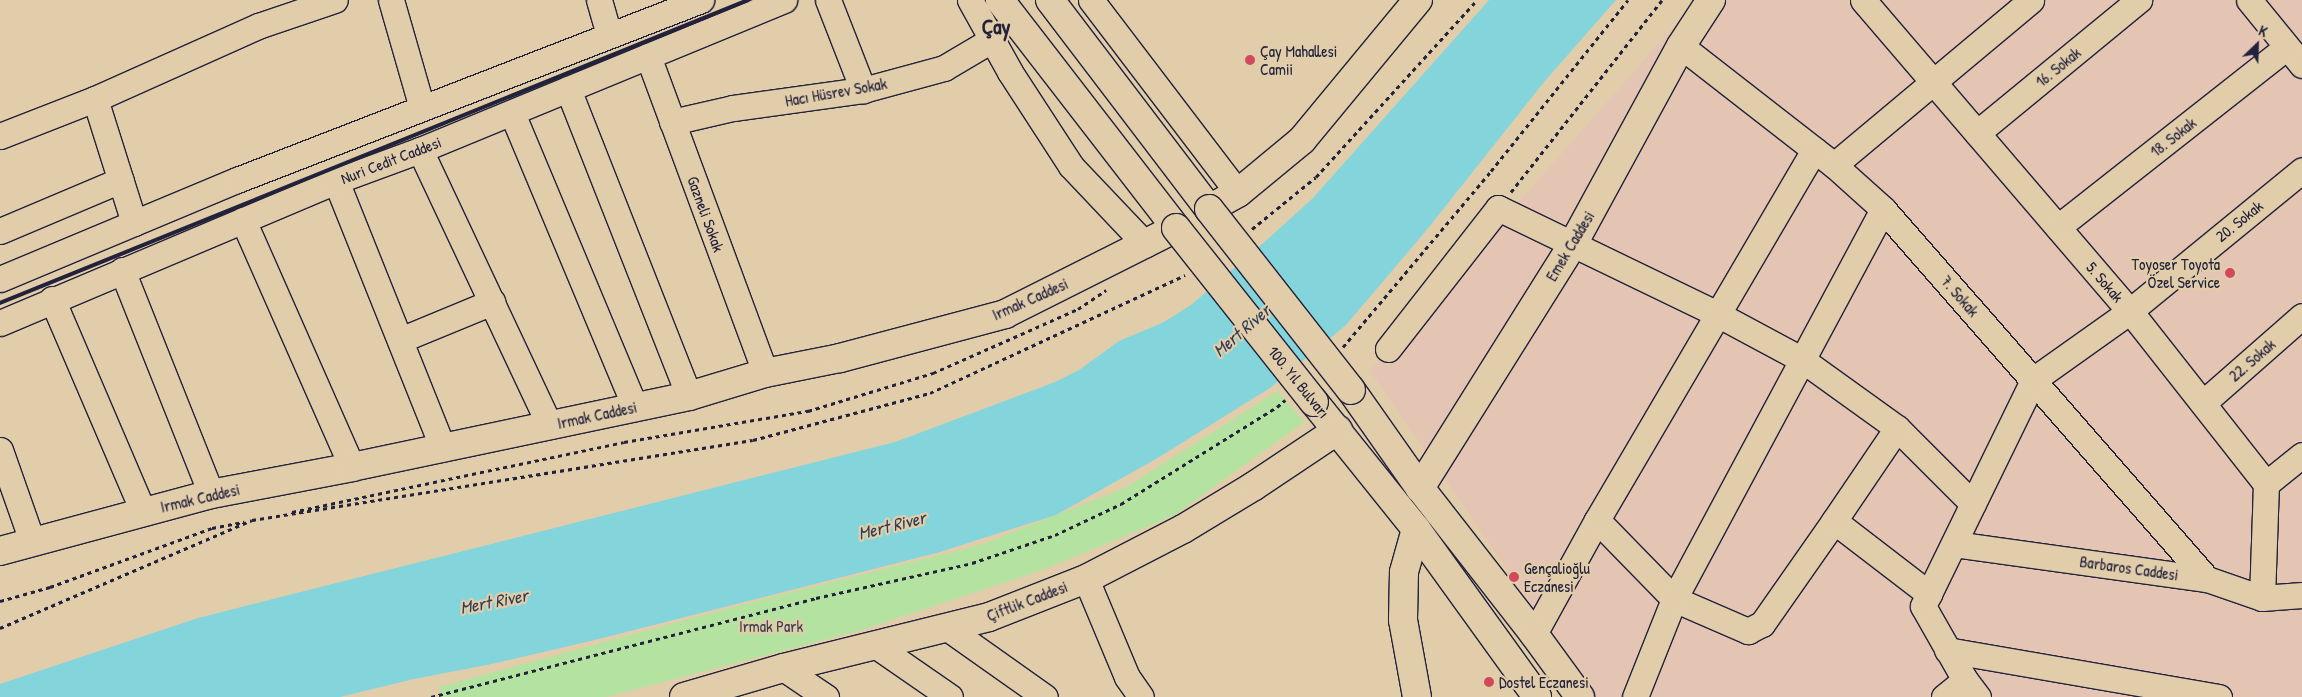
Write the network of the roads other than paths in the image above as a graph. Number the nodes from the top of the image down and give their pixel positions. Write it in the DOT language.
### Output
graph roads {
  1 [pos="335,0"];
  2 [pos="391,0"];
  3 [pos="599,0"];
  4 [pos="701,0"];
  5 [pos="784,0"];
  6 [pos="970,0"];
  7 [pos="1000,0"];
  8 [pos="1050,0"];
  9 [pos="1092,0"];
  10 [pos="1418,0"];
  11 [pos="1711,0"];
  12 [pos="1863,0"];
  13 [pos="2139,0"];
  14 [pos="2249,0"];
  15 [pos="835,2"];
  16 [pos="2014,5"];
  17 [pos="609,35"];
  18 [pos="993,39"];
  19 [pos="1681,46"];
  20 [pos="648,56"];
  21 [pos="2295,56"];
  22 [pos="1933,82"];
  23 [pos="568,90"];
  24 [pos="863,90"];
  25 [pos="95,99"];
  26 [pos="422,108"];
  27 [pos="512,113"];
  28 [pos="672,122"];
  29 [pos="1977,133"];
  30 [pos="0,136"];
  31 [pos="420,150"];
  32 [pos="1814,150"];
  33 [pos="1834,165"];
  34 [pos="2302,170"];
  35 [pos="121,180"];
  36 [pos="336,181"];
  37 [pos="1238,193"];
  38 [pos="1209,209"];
  39 [pos="1883,209"];
  40 [pos="243,220"];
  41 [pos="134,222"];
  42 [pos="2058,227"];
  43 [pos="1176,228"];
  44 [pos="0,230"];
  45 [pos="1146,244"];
  46 [pos="1573,244"];
  47 [pos="122,270"];
  48 [pos="0,279"];
  49 [pos="52,299"];
  50 [pos="492,302"];
  51 [pos="2130,311"];
  52 [pos="1719,315"];
  53 [pos="2302,316"];
  54 [pos="0,323"];
  55 [pos="400,340"];
  56 [pos="1388,349"];
  57 [pos="1801,359"];
  58 [pos="765,373"];
  59 [pos="2033,380"];
  60 [pos="689,396"];
  61 [pos="2202,403"];
  62 [pos="634,407"];
  63 [pos="550,426"];
  64 [pos="1897,428"];
  65 [pos="1338,430"];
  66 [pos="443,448"];
  67 [pos="0,450"];
  68 [pos="2302,455"];
  69 [pos="352,467"];
  70 [pos="2266,484"];
  71 [pos="1420,488"];
  72 [pos="211,494"];
  73 [pos="1973,504"];
  74 [pos="143,511"];
  75 [pos="1596,520"];
  76 [pos="1834,521"];
  77 [pos="1416,529"];
  78 [pos="32,541"];
  79 [pos="1954,544"];
  80 [pos="0,551"];
  81 [pos="1086,579"];
  82 [pos="2207,579"];
  83 [pos="1930,594"];
  84 [pos="2302,595"];
  85 [pos="1674,598"];
  86 [pos="2262,598"];
  87 [pos="946,628"];
  88 [pos="1534,634"];
  89 [pos="875,645"];
  90 [pos="1948,650"];
  91 [pos="783,668"];
  92 [pos="2110,677"];
  93 [pos="1972,689"];
  94 [pos="1037,695"];
  95 [pos="691,696"];
  96 [pos="826,697"];
  97 [pos="950,697"];
  98 [pos="1142,697"];
  99 [pos="1417,697"];
  100 [pos="1537,697"];
  101 [pos="1580,697"];
  102 [pos="1635,697"];
  103 [pos="1944,697"];
  104 [pos="2126,697"];
  105 [pos="2219,697"];
  1 -- 25 [label="street"];
  2 -- 26 [label="street"];
  3 -- 17 [label="street"];
  4 -- 17 [label="street"];
  5 -- 20 [label="street, Nuri Cedit Caddesi"];
  6 -- 18 [label="street"];
  7 -- 43 [label="main road, 100. Yıl Bulvarı"];
  8 -- 38 [label="main road"];
  9 -- 37 [label="street"];
  10 -- 37 [label="main road"];
  11 -- 19 [label="main road, Emek Caddesi"];
  12 -- 22 [label="street, 5. Sokak"];
  13 -- 29 [label="street, 16. Sokak"];
  14 -- 21 [label="street"];
  15 -- 24 [label="street"];
  16 -- 22 [label="street"];
  17 -- 26 [label="street"];
  18 -- 24 [label="street, Hacı Hüsrev Sokak"];
  18 -- 45 [label="street"];
  19 -- 32 [label="street, 7. Sokak"];
  19 -- 46 [label="main road, Emek Caddesi"];
  20 -- 23 [label="street, Nuri Cedit Caddesi"];
  20 -- 28 [label="street, Gazneli Sokak"];
  21 -- 42 [label="street, 18. Sokak"];
  22 -- 29 [label="street, 5. Sokak"];
  22 -- 33 [label="street"];
  23 -- 27 [label="street, Nuri Cedit Caddesi"];
  23 -- 60 [label="street"];
  24 -- 28 [label="street, Hacı Hüsrev Sokak"];
  25 -- 30 [label="street"];
  25 -- 35 [label="street"];
  26 -- 41 [label="street"];
  27 -- 31 [label="street, Nuri Cedit Caddesi"];
  27 -- 62 [label="street"];
  28 -- 58 [label="street, Gazneli Sokak"];
  29 -- 42 [label="street, 5. Sokak"];
  31 -- 36 [label="street, Nuri Cedit Caddesi"];
  31 -- 50 [label="street"];
  32 -- 33 [label="street, 7. Sokak"];
  32 -- 52 [label="street"];
  33 -- 39 [label="street, 7. Sokak"];
  34 -- 51 [label="street, 20. Sokak"];
  35 -- 41 [label="street"];
  35 -- 44 [label="street"];
  36 -- 40 [label="street, Nuri Cedit Caddesi"];
  36 -- 55 [label="street"];
  37 -- 38 [label="main road"];
  38 -- 71 [label="main road, bridge"];
  39 -- 57 [label="street"];
  39 -- 59 [label="street, 7. Sokak"];
  40 -- 47 [label="street, Nuri Cedit Caddesi"];
  40 -- 69 [label="street"];
  41 -- 48 [label="street"];
  42 -- 51 [label="street, 5. Sokak"];
  43 -- 45 [label="main road, Irmak Caddesi"];
  43 -- 65 [label="main road, 100. Yıl Bulvarı, bridge"];
  45 -- 58 [label="main road, Irmak Caddesi"];
  46 -- 52 [label="street"];
  46 -- 56 [label="street"];
  46 -- 71 [label="main road, Emek Caddesi"];
  47 -- 49 [label="street, Nuri Cedit Caddesi"];
  47 -- 72 [label="street"];
  49 -- 54 [label="street, Nuri Cedit Caddesi"];
  49 -- 74 [label="street"];
  50 -- 55 [label="street"];
  50 -- 63 [label="street"];
  51 -- 59 [label="street, 20. Sokak"];
  51 -- 61 [label="street, 5. Sokak"];
  52 -- 57 [label="street"];
  52 -- 75 [label="street"];
  53 -- 61 [label="street, 22. Sokak"];
  55 -- 66 [label="street"];
  57 -- 64 [label="street"];
  57 -- 85 [label="street"];
  58 -- 60 [label="main road, Irmak Caddesi"];
  59 -- 73 [label="street"];
  59 -- 82 [label="street, 7. Sokak"];
  60 -- 62 [label="main road, Irmak Caddesi"];
  61 -- 70 [label="street, 5. Sokak"];
  62 -- 63 [label="main road, Irmak Caddesi"];
  63 -- 66 [label="main road, Irmak Caddesi"];
  64 -- 73 [label="street"];
  64 -- 76 [label="street"];
  65 -- 77 [label="main road, 100. Yıl Bulvarı"];
  65 -- 81 [label="main road, Çiftlik Caddesi"];
  66 -- 69 [label="main road, Irmak Caddesi"];
  67 -- 78 [label="street"];
  68 -- 70 [label="street"];
  69 -- 72 [label="main road, Irmak Caddesi"];
  70 -- 86 [label="street"];
  71 -- 88 [label="main road"];
  72 -- 74 [label="main road, Irmak Caddesi"];
  73 -- 79 [label="street"];
  74 -- 78 [label="main road, Irmak Caddesi"];
  75 -- 85 [label="street"];
  75 -- 88 [label="street"];
  76 -- 83 [label="street"];
  76 -- 85 [label="street"];
  77 -- 99 [label="main road"];
  77 -- 100 [label="main road, 100. Yıl Bulvarı"];
  78 -- 80 [label="main road, Irmak Caddesi"];
  79 -- 82 [label="street, Barbaros Caddesi"];
  79 -- 83 [label="street"];
  81 -- 87 [label="main road, Çiftlik Caddesi"];
  81 -- 98 [label="street"];
  82 -- 86 [label="street, Barbaros Caddesi"];
  83 -- 90 [label="street"];
  84 -- 86 [label="street, Barbaros Caddesi"];
  85 -- 102 [label="street"];
  87 -- 89 [label="main road, Çiftlik Caddesi"];
  87 -- 94 [label="street"];
  88 -- 101 [label="main road"];
  89 -- 91 [label="main road, Çiftlik Caddesi"];
  89 -- 97 [label="street"];
  90 -- 92 [label="street"];
  90 -- 93 [label="street"];
  91 -- 95 [label="main road, Çiftlik Caddesi"];
  91 -- 96 [label="street"];
  92 -- 104 [label="street"];
  92 -- 105 [label="street"];
  93 -- 103 [label="street"];
}
